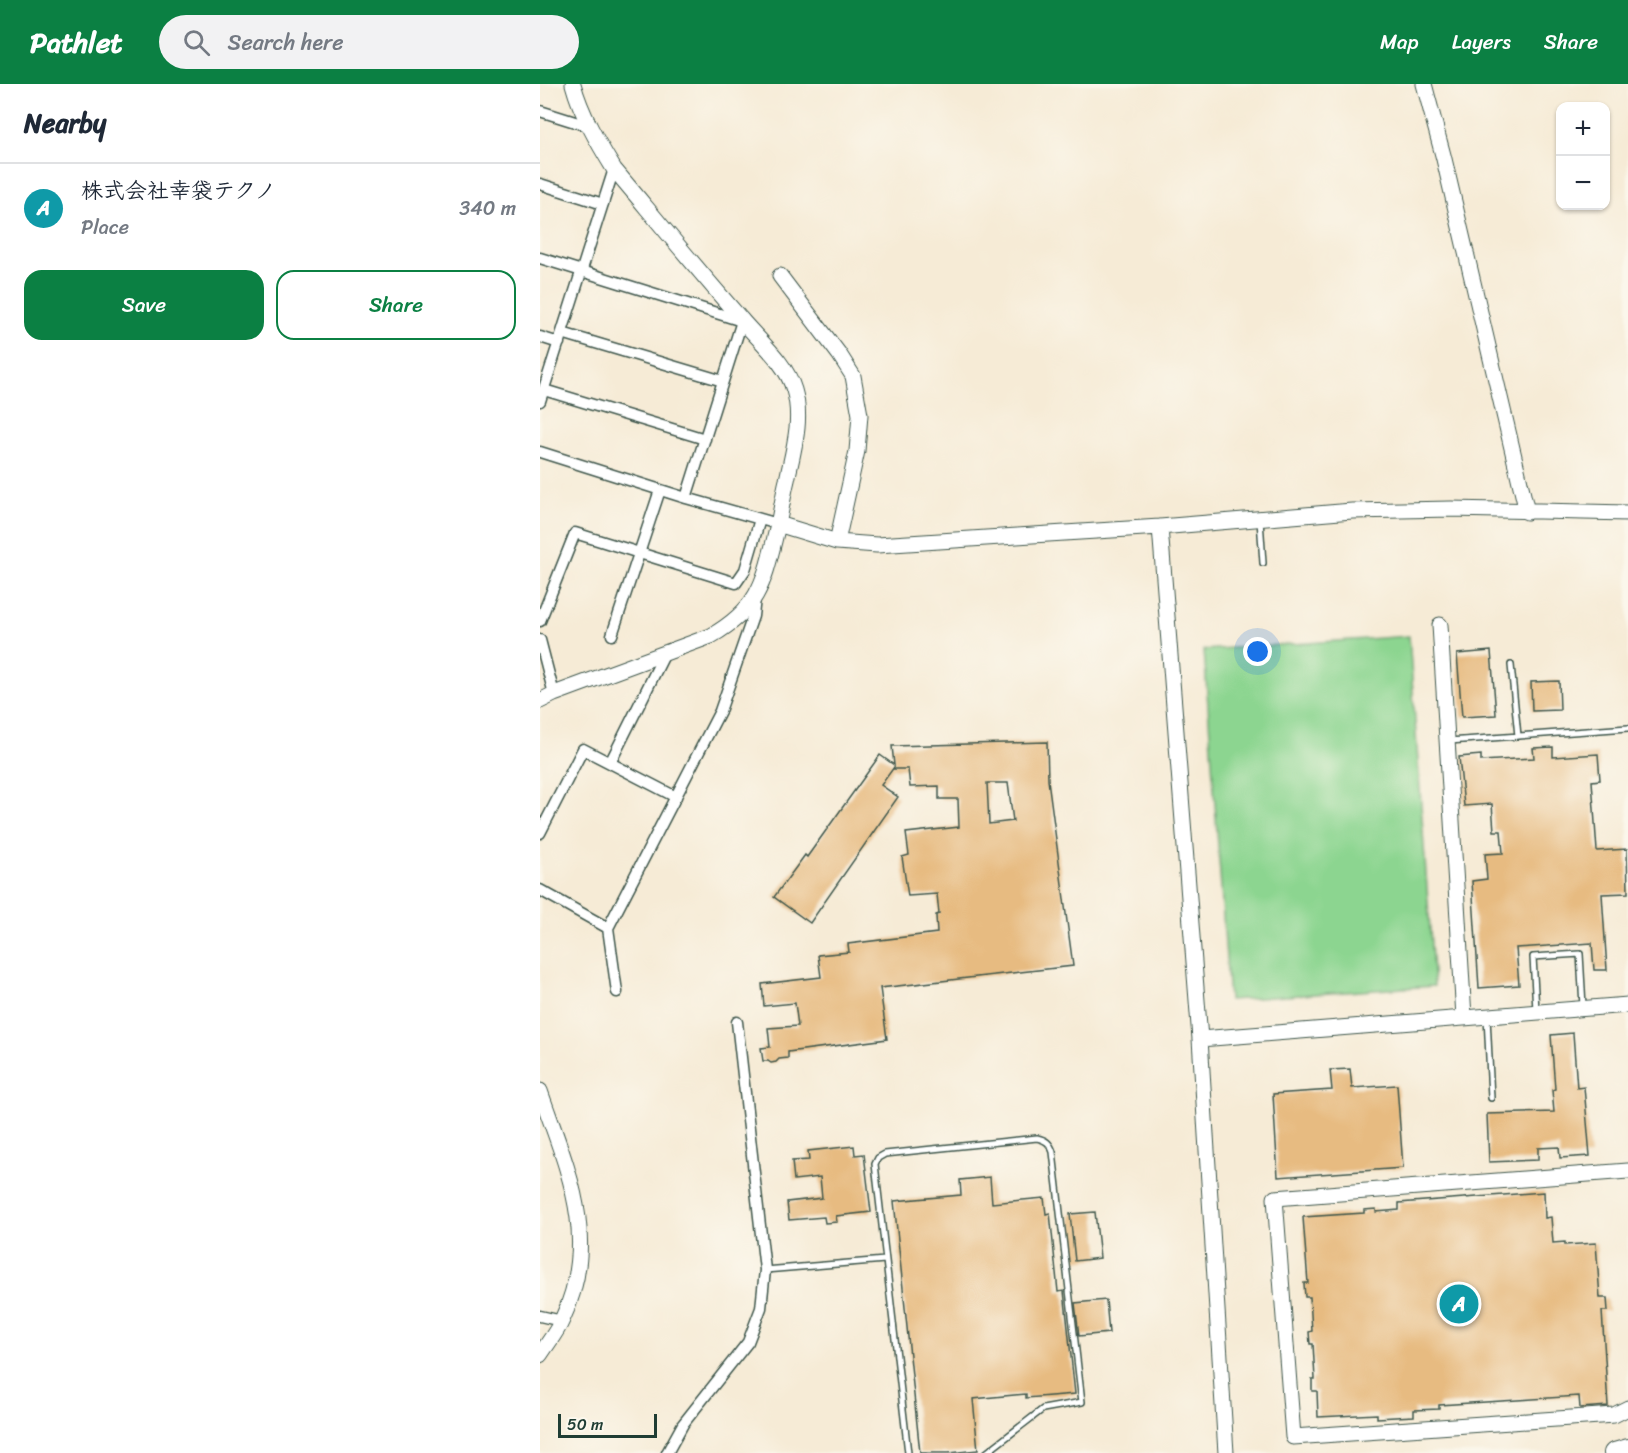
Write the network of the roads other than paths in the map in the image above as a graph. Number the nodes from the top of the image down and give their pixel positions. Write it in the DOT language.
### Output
graph roads {
  1 [pos="573,84"];
  2 [pos="1424,84"];
  3 [pos="540,111"];
  4 [pos="591,127"];
  5 [pos="614,169"];
  6 [pos="540,184"];
  7 [pos="603,204"];
  8 [pos="540,258"];
  9 [pos="581,271"];
  10 [pos="780,276"];
  11 [pos="742,321"];
  12 [pos="540,337"];
  13 [pos="561,338"];
  14 [pos="723,381"];
  15 [pos="542,395"];
  16 [pos="705,439"];
  17 [pos="540,452"];
  18 [pos="660,490"];
  19 [pos="686,498"];
  20 [pos="1527,512"];
  21 [pos="1628,513"];
  22 [pos="760,519"];
  23 [pos="1260,519"];
  24 [pos="778,524"];
  25 [pos="1160,527"];
  26 [pos="837,542"];
  27 [pos="639,553"];
  28 [pos="1263,563"];
  29 [pos="755,597"];
  30 [pos="540,621"];
  31 [pos="1440,626"];
  32 [pos="612,635"];
  33 [pos="540,643"];
  34 [pos="665,653"];
  35 [pos="1511,664"];
  36 [pos="547,698"];
  37 [pos="1628,728"];
  38 [pos="1518,736"];
  39 [pos="1447,741"];
  40 [pos="610,763"];
  41 [pos="676,798"];
  42 [pos="540,833"];
  43 [pos="540,890"];
  44 [pos="608,928"];
  45 [pos="616,992"];
  46 [pos="1628,1005"];
  47 [pos="1583,1008"];
  48 [pos="1536,1012"];
  49 [pos="1487,1015"];
  50 [pos="1464,1017"];
  51 [pos="737,1022"];
  52 [pos="1200,1039"];
  53 [pos="540,1090"];
  54 [pos="1491,1098"];
  55 [pos="1628,1171"];
  56 [pos="885,1260"];
  57 [pos="765,1270"];
  58 [pos="540,1316"];
  59 [pos="562,1321"];
  60 [pos="540,1355"];
  61 [pos="1628,1408"];
  62 [pos="1628,1449"];
  63 [pos="667,1453"];
  64 [pos="908,1453"];
  65 [pos="986,1453"];
  66 [pos="1226,1453"];
  67 [pos="1614,1453"];
  1 -- 4 [label="street"];
  2 -- 20 [label="street"];
  3 -- 4 [label="street"];
  4 -- 5 [label="street"];
  5 -- 7 [label="street"];
  5 -- 11 [label="street"];
  6 -- 7 [label="street"];
  7 -- 9 [label="street"];
  8 -- 9 [label="street"];
  9 -- 11 [label="street"];
  9 -- 13 [label="street"];
  10 -- 26 [label="street"];
  11 -- 14 [label="street"];
  11 -- 24 [label="street"];
  12 -- 13 [label="street"];
  13 -- 14 [label="street"];
  13 -- 15 [label="street"];
  14 -- 16 [label="street"];
  15 -- 16 [label="street"];
  16 -- 19 [label="street"];
  17 -- 18 [label="street"];
  18 -- 19 [label="street"];
  18 -- 27 [label="street"];
  19 -- 22 [label="street"];
  20 -- 21 [label="street"];
  20 -- 23 [label="street"];
  22 -- 24 [label="street"];
  22 -- 27 [label="street"];
  23 -- 25 [label="street"];
  23 -- 28 [label="lane"];
  24 -- 26 [label="street"];
  24 -- 29 [label="street"];
  25 -- 26 [label="street"];
  25 -- 52 [label="street"];
  27 -- 30 [label="street"];
  27 -- 32 [label="street"];
  29 -- 34 [label="street"];
  29 -- 41 [label="street"];
  31 -- 39 [label="street"];
  33 -- 36 [label="street"];
  34 -- 36 [label="street"];
  34 -- 40 [label="street"];
  35 -- 38 [label="lane"];
  37 -- 38 [label="lane"];
  38 -- 39 [label="lane"];
  39 -- 50 [label="street"];
  40 -- 41 [label="street"];
  40 -- 42 [label="street"];
  41 -- 44 [label="street"];
  43 -- 44 [label="street"];
  44 -- 45 [label="street"];
  46 -- 47 [label="street"];
  47 -- 48 [label="street"];
  47 -- 48 [label="lane"];
  48 -- 49 [label="street"];
  49 -- 50 [label="street"];
  49 -- 54 [label="lane"];
  50 -- 52 [label="street"];
  51 -- 57 [label="street"];
  52 -- 66 [label="street"];
  53 -- 59 [label="street"];
  55 -- 61 [label="street"];
  56 -- 57 [label="lane"];
  56 -- 64 [label="lane"];
  56 -- 65 [label="lane"];
  57 -- 63 [label="street"];
  58 -- 59 [label="street"];
  59 -- 60 [label="street"];
  62 -- 67 [label="highway"];
}
